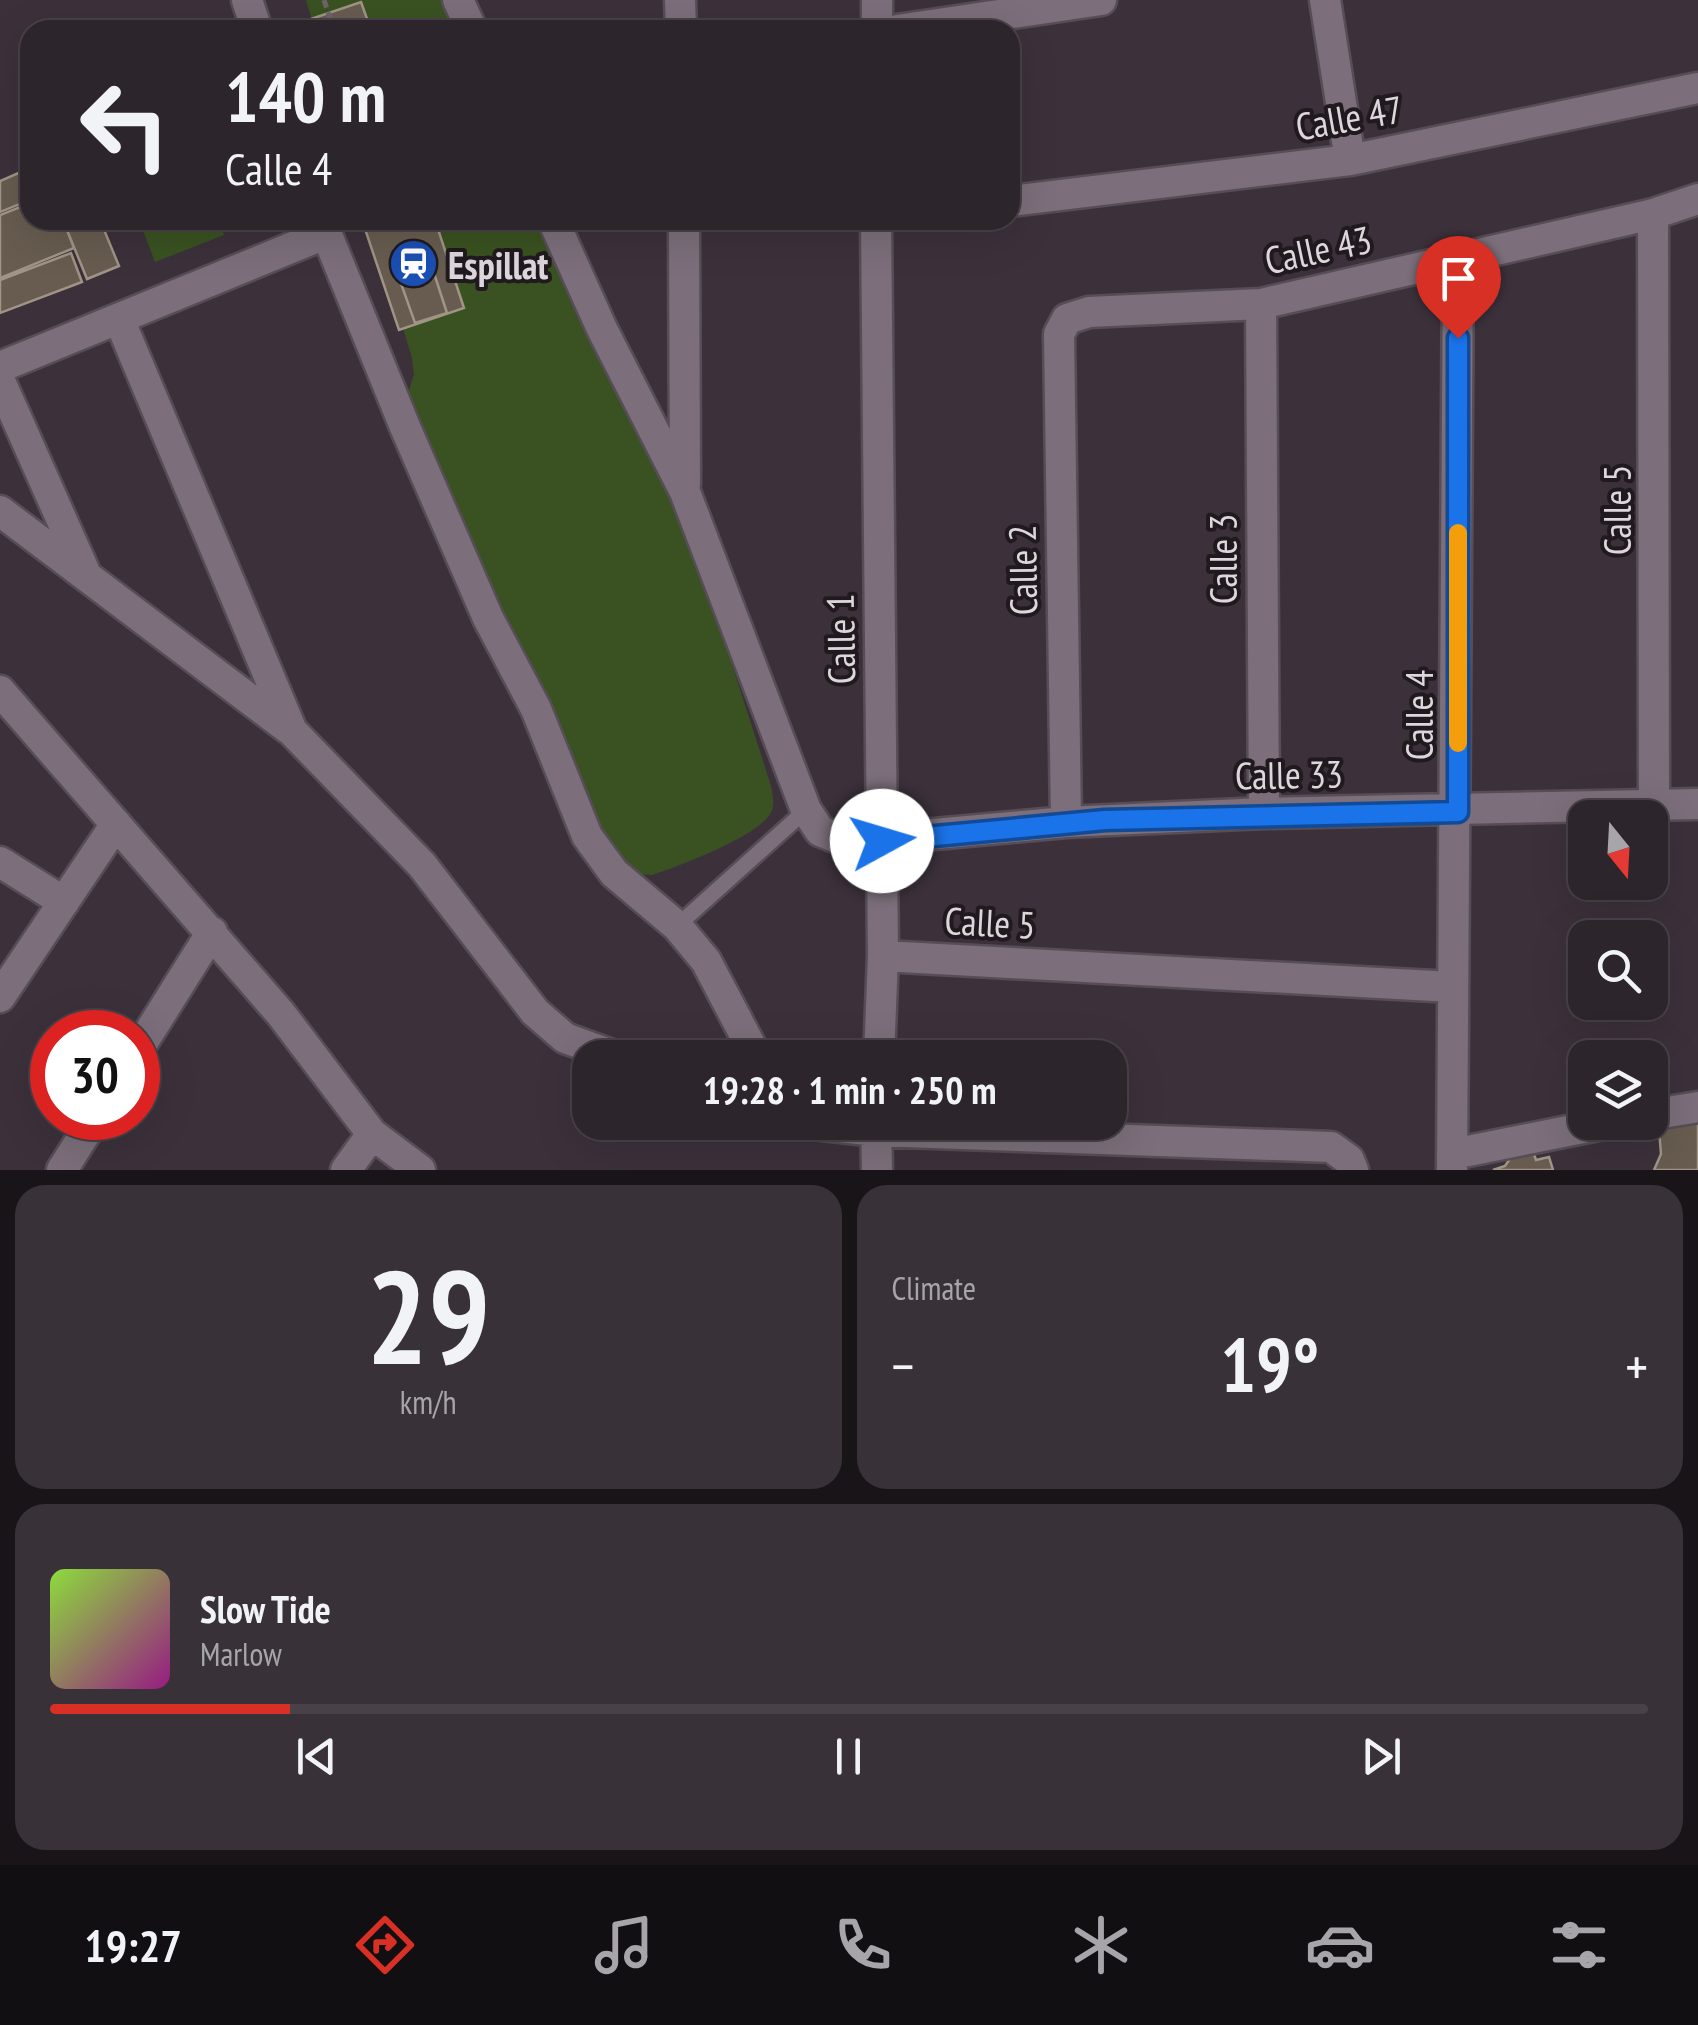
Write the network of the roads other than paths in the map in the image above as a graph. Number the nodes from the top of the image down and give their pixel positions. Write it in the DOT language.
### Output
graph roads {
  1 [pos="1101,0"];
  2 [pos="1325,0"];
  3 [pos="965,20"];
  4 [pos="1698,88"];
  5 [pos="1350,160"];
  6 [pos="1698,198"];
  7 [pos="1020,200"];
  8 [pos="1652,214"];
  9 [pos="316,230"];
  10 [pos="324,230"];
  11 [pos="557,230"];
  12 [pos="684,230"];
  13 [pos="876,230"];
  14 [pos="1458,260"];
  15 [pos="1261,304"];
  16 [pos="1067,318"];
  17 [pos="119,319"];
  18 [pos="0,367"];
  19 [pos="0,381"];
  20 [pos="685,492"];
  21 [pos="0,511"];
  22 [pos="85,572"];
  23 [pos="0,692"];
  24 [pos="292,731"];
  25 [pos="1654,800"];
  26 [pos="1698,804"];
  27 [pos="1668,805"];
  28 [pos="1568,808"];
  29 [pos="806,810"];
  30 [pos="1458,812"];
  31 [pos="1264,813"];
  32 [pos="1066,822"];
  33 [pos="116,824"];
  34 [pos="882,841"];
  35 [pos="0,862"];
  36 [pos="64,902"];
  37 [pos="677,926"];
  38 [pos="212,932"];
  39 [pos="883,956"];
  40 [pos="1452,987"];
  41 [pos="0,997"];
  42 [pos="160,1015"];
  43 [pos="572,1040"];
  44 [pos="748,1040"];
  45 [pos="880,1040"];
  46 [pos="1698,1106"];
  47 [pos="1668,1112"];
  48 [pos="1568,1133"];
  49 [pos="372,1134"];
  50 [pos="1127,1138"];
  51 [pos="81,1140"];
  52 [pos="876,1140"];
  53 [pos="1453,1162"];
  54 [pos="62,1170"];
  55 [pos="346,1170"];
  56 [pos="420,1170"];
  57 [pos="877,1170"];
  58 [pos="1353,1170"];
  1 -- 3 [label="street"];
  2 -- 5 [label="street"];
  4 -- 5 [label="street, Calle 47"];
  5 -- 7 [label="street, Calle 47"];
  6 -- 8 [label="street, Calle 43"];
  8 -- 14 [label="street, Calle 43"];
  8 -- 25 [label="street, Calle 5"];
  9 -- 17 [label="street"];
  10 -- 37 [label="street"];
  11 -- 20 [label="street"];
  12 -- 20 [label="street"];
  13 -- 34 [label="street, Calle 1"];
  14 -- 15 [label="street, Calle 43"];
  14 -- 30 [label="street, Calle 4"];
  15 -- 16 [label="street, Calle 43"];
  15 -- 31 [label="street, Calle 3"];
  16 -- 32 [label="street, Calle 2"];
  17 -- 18 [label="street"];
  17 -- 24 [label="street"];
  19 -- 22 [label="street"];
  20 -- 29 [label="street"];
  21 -- 22 [label="street"];
  22 -- 24 [label="street"];
  23 -- 33 [label="street"];
  24 -- 43 [label="street"];
  26 -- 27 [label="street, Calle 33"];
  28 -- 30 [label="street, Calle 33"];
  29 -- 34 [label="street, Calle 33"];
  29 -- 37 [label="lane"];
  30 -- 31 [label="street, Calle 33"];
  30 -- 40 [label="street, Calle 4"];
  31 -- 32 [label="street, Calle 33"];
  32 -- 34 [label="street, Calle 33"];
  33 -- 36 [label="street"];
  33 -- 38 [label="street"];
  34 -- 39 [label="street, Calle 1"];
  35 -- 36 [label="street"];
  36 -- 41 [label="street"];
  37 -- 44 [label="street"];
  38 -- 42 [label="street"];
  38 -- 49 [label="street"];
  39 -- 40 [label="street, Calle 5"];
  39 -- 45 [label="street, Calle 1"];
  40 -- 53 [label="street, Calle 4"];
  46 -- 47 [label="street"];
  48 -- 53 [label="street"];
  49 -- 55 [label="street"];
  49 -- 56 [label="street"];
  50 -- 58 [label="street"];
  51 -- 54 [label="street"];
  52 -- 57 [label="street"];
}
